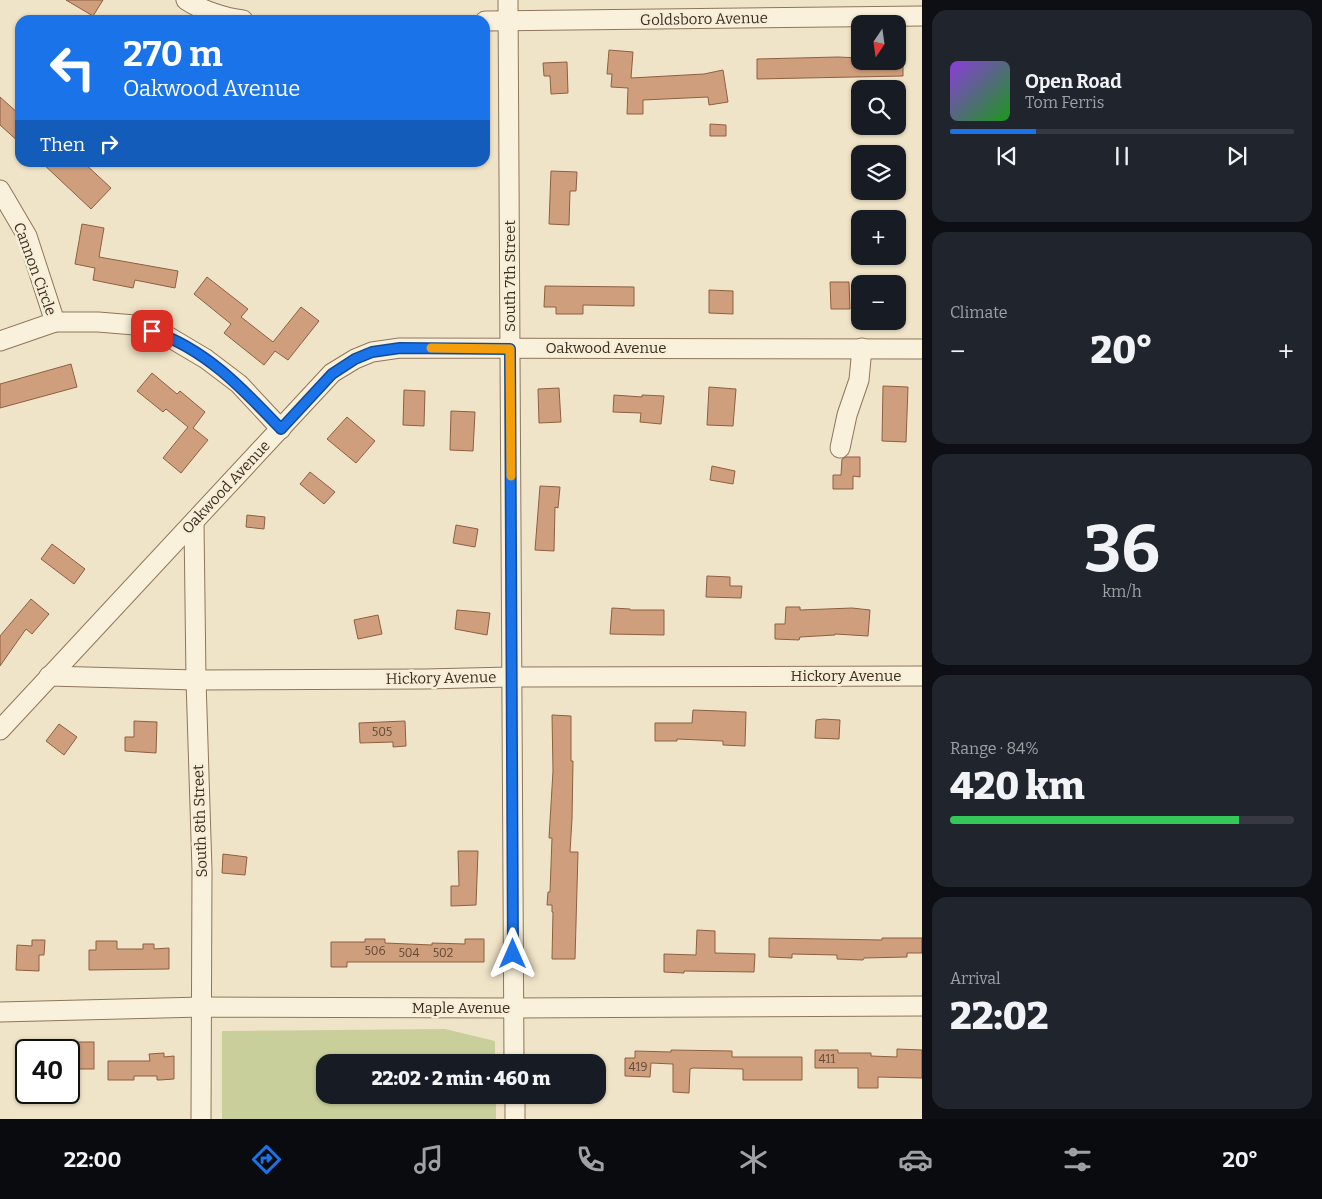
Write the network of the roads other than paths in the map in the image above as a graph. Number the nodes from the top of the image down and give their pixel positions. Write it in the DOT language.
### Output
graph roads {
  1 [pos="186,0"];
  2 [pos="508,0"];
  3 [pos="206,15"];
  4 [pos="922,16"];
  5 [pos="490,21"];
  6 [pos="508,21"];
  7 [pos="0,190"];
  8 [pos="55,322"];
  9 [pos="0,341"];
  10 [pos="862,348"];
  11 [pos="510,349"];
  12 [pos="922,349"];
  13 [pos="281,429"];
  14 [pos="840,448"];
  15 [pos="194,522"];
  16 [pos="49,676"];
  17 [pos="922,676"];
  18 [pos="511,677"];
  19 [pos="196,680"];
  20 [pos="0,730"];
  21 [pos="922,1006"];
  22 [pos="202,1007"];
  23 [pos="514,1008"];
  24 [pos="0,1012"];
  25 [pos="514,1054"];
  26 [pos="515,1104"];
  27 [pos="202,1119"];
  28 [pos="515,1119"];
  1 -- 3 [label="street"];
  2 -- 6 [label="street, South 7th Street"];
  4 -- 6 [label="street, Goldsboro Avenue"];
  5 -- 6 [label="street, Goldsboro Avenue"];
  6 -- 11 [label="street, South 7th Street"];
  7 -- 8 [label="street, Cannon Circle"];
  8 -- 9 [label="street"];
  8 -- 13 [label="street"];
  10 -- 11 [label="street, Oakwood Avenue"];
  10 -- 12 [label="street, Oakwood Avenue"];
  10 -- 14 [label="street"];
  11 -- 13 [label="street, Oakwood Avenue"];
  11 -- 18 [label="street, South 7th Street"];
  13 -- 15 [label="street, Oakwood Avenue"];
  15 -- 16 [label="street, Oakwood Avenue"];
  15 -- 19 [label="street, South 8th Street"];
  16 -- 19 [label="street, Hickory Avenue"];
  16 -- 20 [label="street, Oakwood Avenue"];
  17 -- 18 [label="street, Hickory Avenue"];
  18 -- 19 [label="street, Hickory Avenue"];
  18 -- 23 [label="street, South 7th Street"];
  19 -- 22 [label="street, South 8th Street"];
  21 -- 23 [label="street, Maple Avenue"];
  22 -- 23 [label="street, Maple Avenue"];
  22 -- 24 [label="street, Maple Avenue"];
  22 -- 27 [label="street, South 8th Street"];
  23 -- 25 [label="street, South 7th Street"];
  26 -- 28 [label="street"];
}
